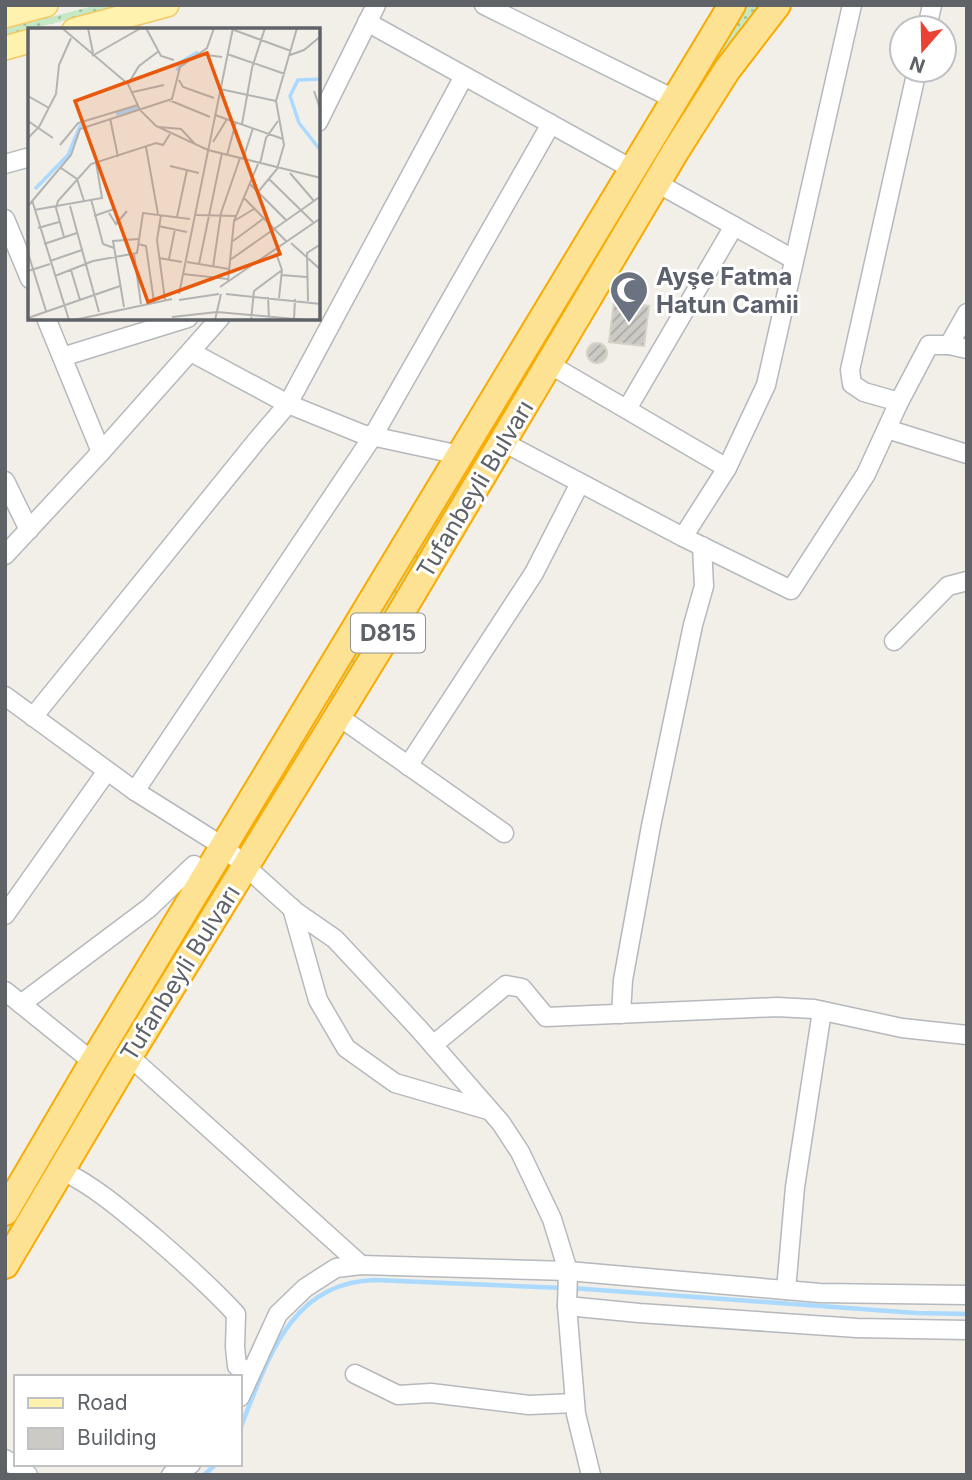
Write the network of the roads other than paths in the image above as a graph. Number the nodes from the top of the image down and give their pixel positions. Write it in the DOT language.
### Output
graph roads {
  1 [pos="46,5"];
  2 [pos="167,5"];
  3 [pos="376,5"];
  4 [pos="484,5"];
  5 [pos="732,5"];
  6 [pos="777,5"];
  7 [pos="852,5"];
  8 [pos="16,11"];
  9 [pos="367,22"];
  10 [pos="81,28"];
  11 [pos="28,42"];
  12 [pos="5,48"];
  13 [pos="341,76"];
  14 [pos="464,76"];
  15 [pos="320,81"];
  16 [pos="914,84"];
  17 [pos="674,99"];
  18 [pos="320,118"];
  19 [pos="551,124"];
  20 [pos="28,158"];
  21 [pos="5,164"];
  22 [pos="632,169"];
  23 [pos="657,183"];
  24 [pos="5,219"];
  25 [pos="734,226"];
  26 [pos="793,259"];
  27 [pos="28,271"];
  28 [pos="967,313"];
  29 [pos="47,320"];
  30 [pos="182,320"];
  31 [pos="218,321"];
  32 [pos="958,347"];
  33 [pos="191,352"];
  34 [pos="62,357"];
  35 [pos="550,364"];
  36 [pos="899,402"];
  37 [pos="288,404"];
  38 [pos="627,409"];
  39 [pos="887,429"];
  40 [pos="373,436"];
  41 [pos="503,442"];
  42 [pos="102,452"];
  43 [pos="967,454"];
  44 [pos="460,455"];
  45 [pos="727,468"];
  46 [pos="5,481"];
  47 [pos="580,483"];
  48 [pos="29,530"];
  49 [pos="683,537"];
  50 [pos="702,546"];
  51 [pos="5,555"];
  52 [pos="967,581"];
  53 [pos="894,641"];
  54 [pos="9,706"];
  55 [pos="338,716"];
  56 [pos="33,717"];
  57 [pos="408,766"];
  58 [pos="107,771"];
  59 [pos="135,791"];
  60 [pos="503,833"];
  61 [pos="224,847"];
  62 [pos="246,867"];
  63 [pos="206,876"];
  64 [pos="292,908"];
  65 [pos="5,915"];
  66 [pos="5,991"];
  67 [pos="21,1004"];
  68 [pos="822,1011"];
  69 [pos="621,1014"];
  70 [pos="967,1035"];
  71 [pos="433,1045"];
  72 [pos="129,1056"];
  73 [pos="93,1062"];
  74 [pos="491,1111"];
  75 [pos="61,1170"];
  76 [pos="5,1212"];
  77 [pos="5,1265"];
  78 [pos="361,1265"];
  79 [pos="568,1273"];
  80 [pos="786,1290"];
  81 [pos="967,1296"];
  82 [pos="567,1306"];
  83 [pos="967,1330"];
  84 [pos="251,1372"];
  85 [pos="355,1374"];
  86 [pos="242,1392"];
  87 [pos="575,1403"];
  88 [pos="187,1466"];
  89 [pos="584,1473"];
  90 [pos="171,1475"];
  1 -- 8 [label="main road"];
  2 -- 10 [label="main road"];
  3 -- 9 [label="street"];
  4 -- 17 [label="street"];
  5 -- 17 [label="highway, Tufanbeyli Bulvarı / D815"];
  6 -- 23 [label="highway, Tufanbeyli Bulvarı / D815"];
  7 -- 26 [label="street"];
  9 -- 13 [label="street"];
  9 -- 14 [label="street"];
  11 -- 12 [label="main road"];
  13 -- 15 [label="street"];
  13 -- 18 [label="street"];
  14 -- 19 [label="street"];
  14 -- 37 [label="street"];
  16 -- 36 [label="street"];
  17 -- 22 [label="highway, Tufanbeyli Bulvarı / D815"];
  19 -- 22 [label="street"];
  19 -- 40 [label="street"];
  20 -- 21 [label="street"];
  22 -- 44 [label="highway, Tufanbeyli Bulvarı / D815"];
  23 -- 25 [label="street"];
  23 -- 35 [label="highway, Tufanbeyli Bulvarı / D815"];
  24 -- 27 [label="street"];
  25 -- 26 [label="street"];
  25 -- 38 [label="street"];
  26 -- 45 [label="street"];
  28 -- 32 [label="street"];
  29 -- 34 [label="street"];
  30 -- 34 [label="street"];
  31 -- 33 [label="street"];
  32 -- 36 [label="street"];
  33 -- 37 [label="street"];
  33 -- 42 [label="street"];
  34 -- 42 [label="street"];
  35 -- 38 [label="street"];
  35 -- 41 [label="highway, Tufanbeyli Bulvarı / D815"];
  36 -- 39 [label="street"];
  37 -- 40 [label="street"];
  37 -- 56 [label="street"];
  38 -- 45 [label="street"];
  39 -- 43 [label="street"];
  39 -- 50 [label="street"];
  40 -- 44 [label="street"];
  40 -- 59 [label="street"];
  41 -- 47 [label="street"];
  41 -- 55 [label="highway, Tufanbeyli Bulvarı / D815"];
  42 -- 48 [label="street"];
  44 -- 61 [label="highway, Tufanbeyli Bulvarı / D815"];
  45 -- 49 [label="street"];
  46 -- 48 [label="street"];
  47 -- 49 [label="street"];
  47 -- 57 [label="street"];
  48 -- 51 [label="street"];
  49 -- 50 [label="street"];
  50 -- 69 [label="street"];
  52 -- 53 [label="street"];
  54 -- 56 [label="street"];
  55 -- 57 [label="street"];
  55 -- 62 [label="highway, Tufanbeyli Bulvarı / D815"];
  56 -- 58 [label="street"];
  57 -- 60 [label="street"];
  58 -- 59 [label="street"];
  58 -- 65 [label="street"];
  59 -- 61 [label="street"];
  61 -- 62 [label="street"];
  61 -- 63 [label="highway, Tufanbeyli Bulvarı / D815"];
  62 -- 64 [label="street"];
  62 -- 72 [label="highway, Tufanbeyli Bulvarı / D815"];
  63 -- 67 [label="street"];
  63 -- 73 [label="highway, Tufanbeyli Bulvarı / D815"];
  64 -- 71 [label="street"];
  64 -- 74 [label="street"];
  66 -- 67 [label="street"];
  67 -- 73 [label="street"];
  68 -- 69 [label="street"];
  68 -- 70 [label="street"];
  68 -- 80 [label="street"];
  69 -- 71 [label="street"];
  71 -- 74 [label="street"];
  72 -- 75 [label="highway, Tufanbeyli Bulvarı / D815"];
  72 -- 78 [label="street"];
  73 -- 76 [label="highway, Tufanbeyli Bulvarı / D815"];
  74 -- 79 [label="street"];
  75 -- 77 [label="highway, Tufanbeyli Bulvarı / D815"];
  75 -- 84 [label="street"];
  78 -- 79 [label="street"];
  78 -- 84 [label="street"];
  79 -- 80 [label="street"];
  79 -- 82 [label="street"];
  80 -- 81 [label="street"];
  82 -- 83 [label="street"];
  82 -- 87 [label="street"];
  84 -- 86 [label="street"];
  85 -- 87 [label="street"];
  87 -- 89 [label="street"];
  88 -- 90 [label="street"];
}
